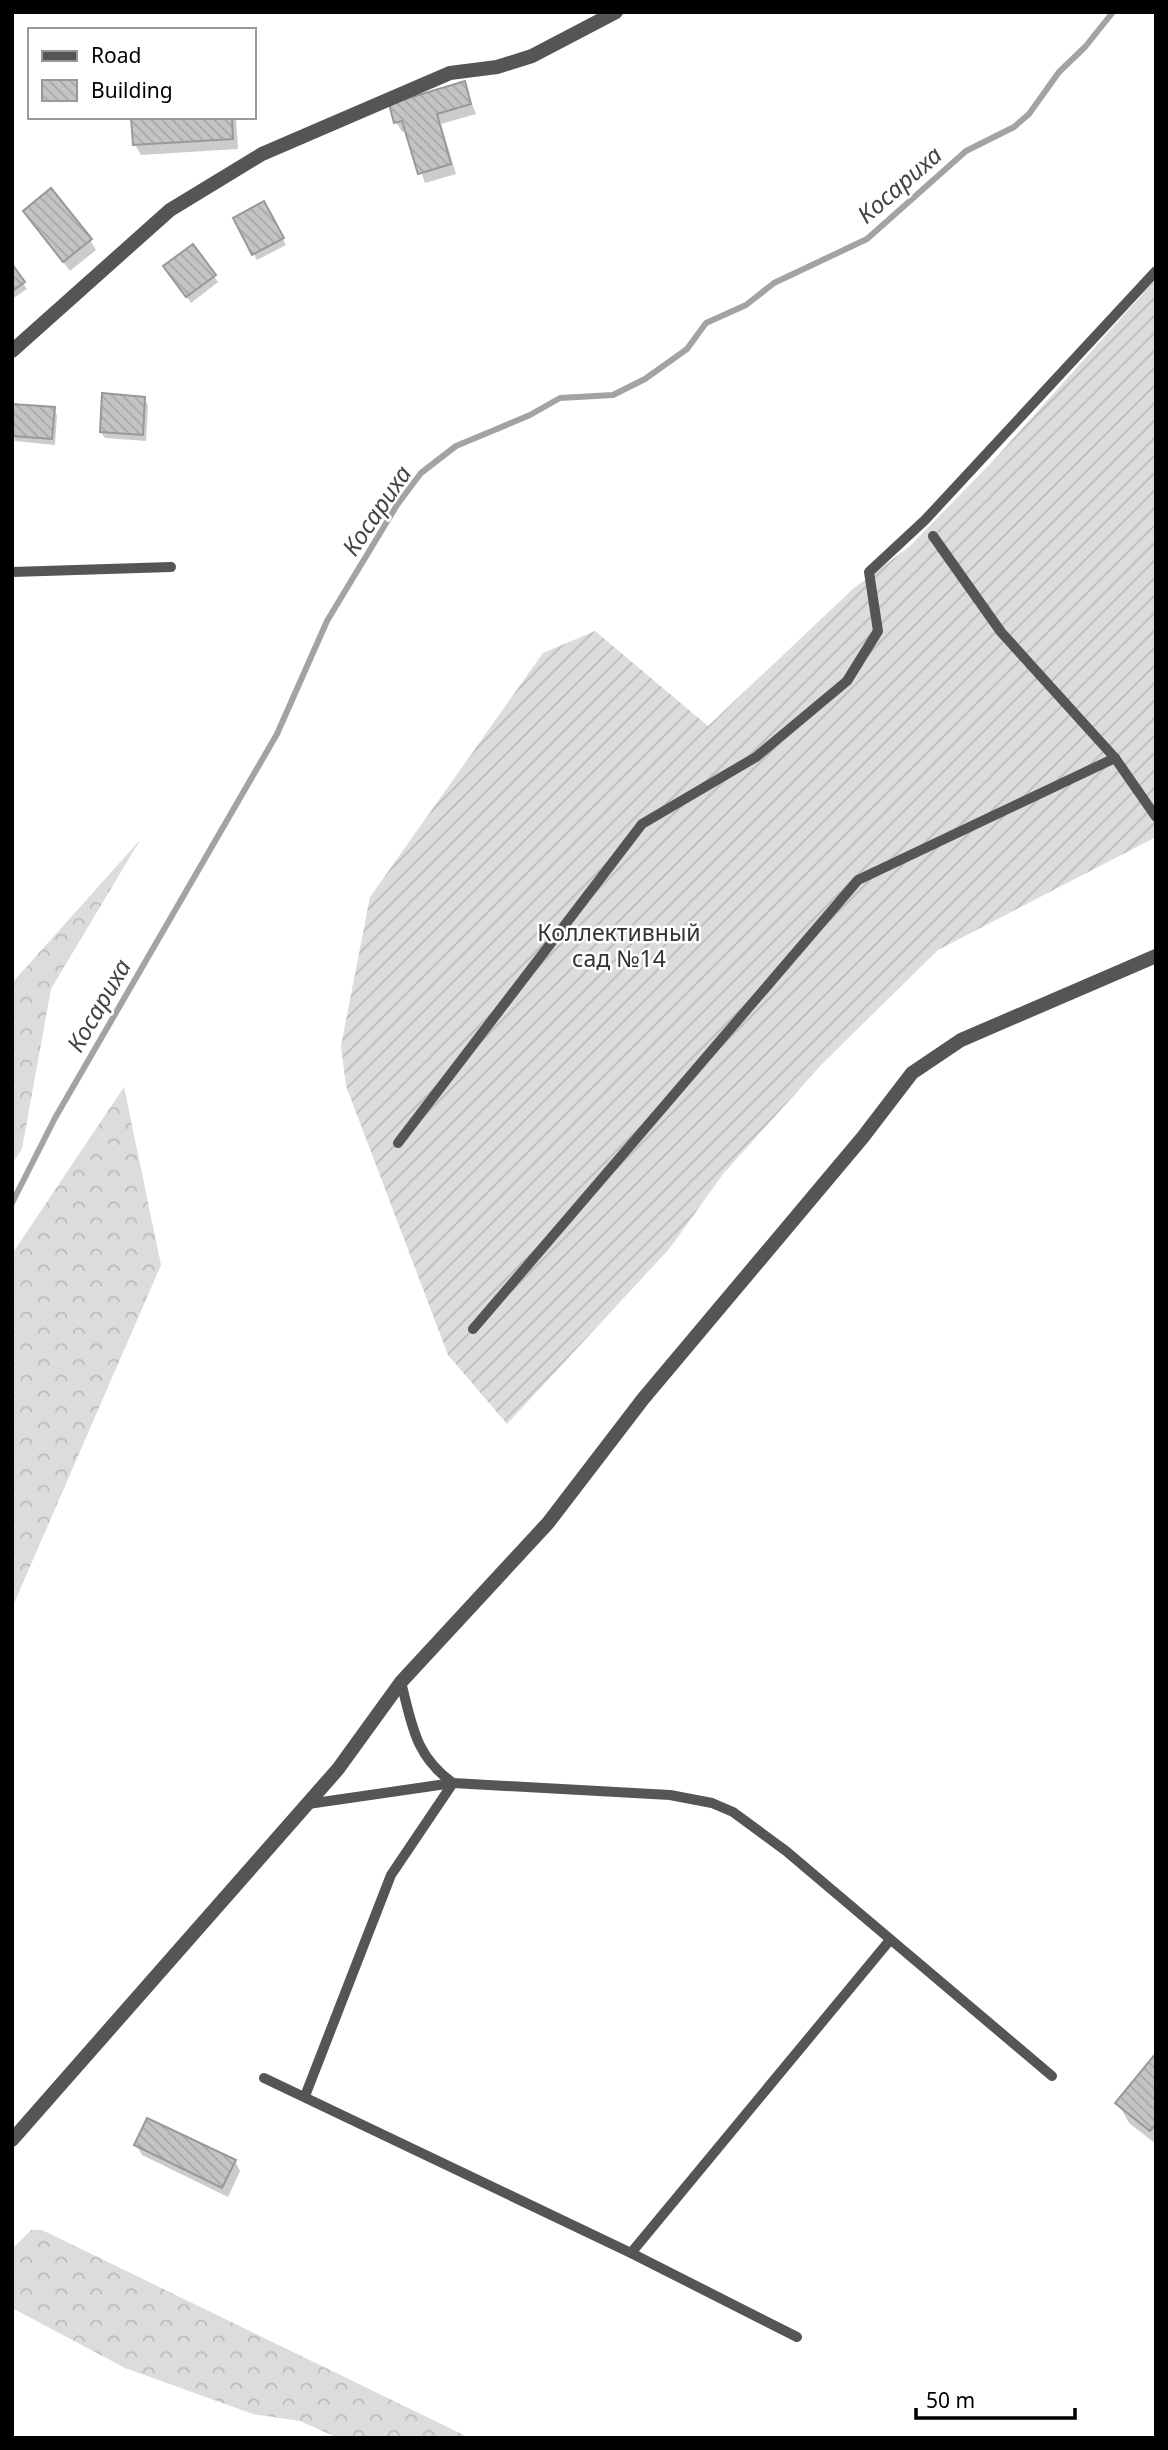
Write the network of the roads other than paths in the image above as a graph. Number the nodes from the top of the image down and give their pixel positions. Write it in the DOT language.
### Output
graph roads {
  1 [pos="616,12"];
  2 [pos="1156,271"];
  3 [pos="12,351"];
  4 [pos="933,536"];
  5 [pos="171,566"];
  6 [pos="12,572"];
  7 [pos="1115,758"];
  8 [pos="1156,817"];
  9 [pos="1156,956"];
  10 [pos="398,1143"];
  11 [pos="472,1329"];
  12 [pos="401,1682"];
  13 [pos="453,1783"];
  14 [pos="308,1804"];
  15 [pos="890,1940"];
  16 [pos="1052,2076"];
  17 [pos="264,2078"];
  18 [pos="305,2096"];
  19 [pos="12,2140"];
  20 [pos="631,2253"];
  21 [pos="797,2337"];
  1 -- 3 [label="street"];
  2 -- 10 [label="lane"];
  4 -- 7 [label="lane"];
  5 -- 6 [label="lane"];
  7 -- 8 [label="lane"];
  7 -- 11 [label="lane"];
  9 -- 12 [label="street"];
  12 -- 13 [label="lane"];
  12 -- 14 [label="street"];
  13 -- 14 [label="lane"];
  13 -- 15 [label="lane"];
  13 -- 18 [label="lane"];
  14 -- 19 [label="street"];
  15 -- 16 [label="lane"];
  15 -- 20 [label="lane"];
  17 -- 18 [label="lane"];
  18 -- 20 [label="lane"];
  20 -- 21 [label="lane"];
}
